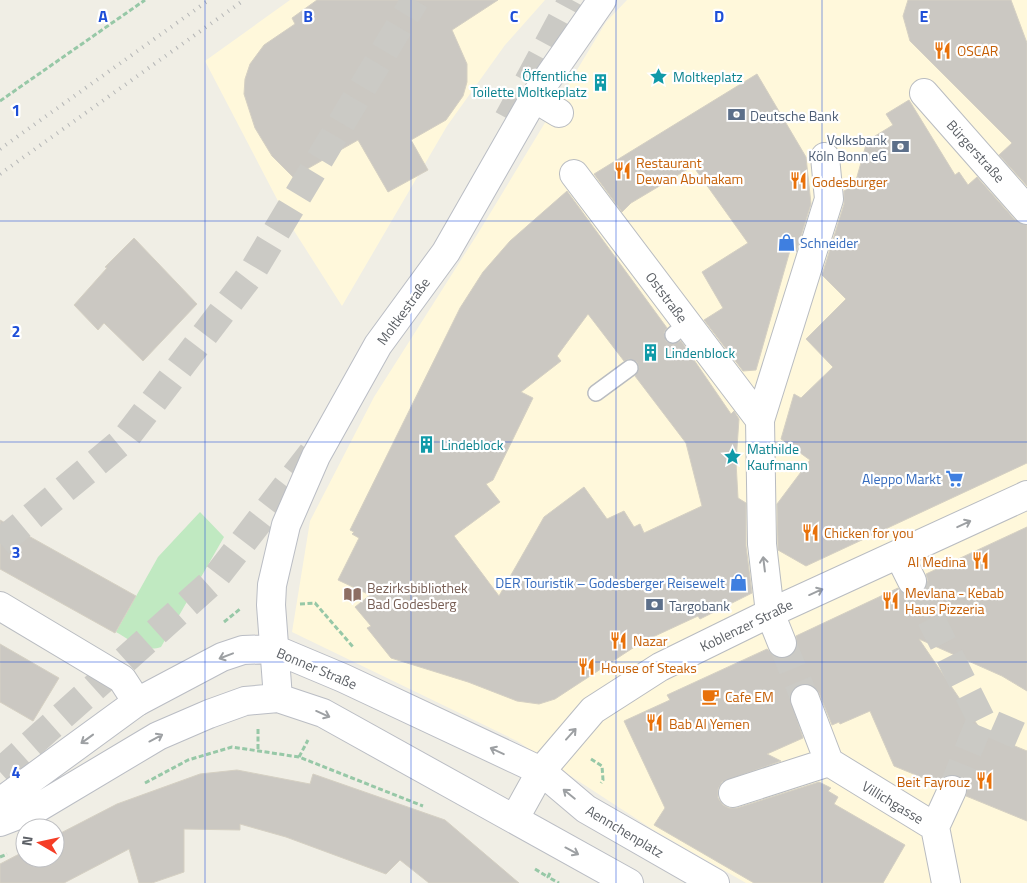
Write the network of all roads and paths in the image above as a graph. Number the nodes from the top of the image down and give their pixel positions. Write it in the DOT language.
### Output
graph roads {
  1 [pos="145,0"];
  2 [pos="602,0"];
  3 [pos="924,94"];
  4 [pos="534,98"];
  5 [pos="0,101"];
  6 [pos="559,112"];
  7 [pos="824,157"];
  8 [pos="574,174"];
  9 [pos="1027,210"];
  10 [pos="630,368"];
  11 [pos="596,393"];
  12 [pos="760,420"];
  13 [pos="1027,495"];
  14 [pos="899,555"];
  15 [pos="912,582"];
  16 [pos="271,605"];
  17 [pos="0,606"];
  18 [pos="770,613"];
  19 [pos="782,643"];
  20 [pos="274,649"];
  21 [pos="358,652"];
  22 [pos="278,698"];
  23 [pos="805,699"];
  24 [pos="138,702"];
  25 [pos="829,762"];
  26 [pos="541,771"];
  27 [pos="144,783"];
  28 [pos="952,790"];
  29 [pos="733,793"];
  30 [pos="0,802"];
  31 [pos="424,807"];
  32 [pos="515,818"];
  33 [pos="0,822"];
  34 [pos="935,827"];
  35 [pos="5,854"];
  36 [pos="0,857"];
  37 [pos="532,867"];
  38 [pos="548,877"];
  39 [pos="622,881"];
  40 [pos="715,883"];
  41 [pos="946,883"];
  1 -- 5 [label="path"];
  2 -- 4 [label="street, Moltkestraße"];
  3 -- 9 [label="street, Bürgerstraße"];
  4 -- 6 [label="street"];
  4 -- 16 [label="street, Moltkestraße"];
  7 -- 12 [label="street"];
  8 -- 12 [label="street, Oststraße"];
  10 -- 11 [label="lane"];
  18 -- 12 [label="street, one-way"];
  14 -- 13 [label="street, Koblenzer Straße, one-way"];
  14 -- 15 [label="street"];
  18 -- 14 [label="street, Koblenzer Straße, one-way"];
  16 -- 20 [label="street, Moltkestraße"];
  16 -- 21 [label="path"];
  17 -- 24 [label="street"];
  18 -- 19 [label="street"];
  26 -- 18 [label="street, Koblenzer Straße, one-way"];
  20 -- 22 [label="street, Moltkestraße"];
  20 -- 24 [label="street, Bonner Straße, one-way"];
  26 -- 20 [label="street, Bonner Straße, one-way"];
  22 -- 32 [label="street, one-way"];
  33 -- 22 [label="street, one-way"];
  23 -- 25 [label="street"];
  24 -- 30 [label="street, Bonner Straße, one-way"];
  25 -- 29 [label="street"];
  25 -- 34 [label="street, Villichgasse"];
  26 -- 32 [label="street, Koblenzer Straße"];
  40 -- 26 [label="street, Aennchenplatz, one-way"];
  27 -- 31 [label="path"];
  28 -- 34 [label="street"];
  32 -- 39 [label="street, one-way"];
  34 -- 41 [label="street, Villichgasse"];
  35 -- 36 [label="path"];
  37 -- 38 [label="path"];
}
